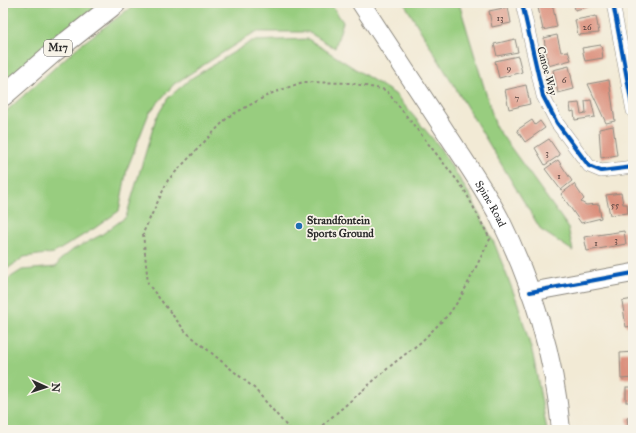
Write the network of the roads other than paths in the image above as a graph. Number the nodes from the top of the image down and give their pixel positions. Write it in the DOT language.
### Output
graph roads {
  1 [pos="116,3"];
  2 [pos="361,3"];
  3 [pos="522,3"];
  4 [pos="613,3"];
  5 [pos="3,96"];
  6 [pos="633,111"];
  7 [pos="633,167"];
  8 [pos="633,273"];
  9 [pos="530,292"];
  10 [pos="561,430"];
  1 -- 5 [label="main road, M17"];
  2 -- 9 [label="main road, Spine Road"];
  3 -- 7 [label="street, Canoe Way"];
  4 -- 6 [label="street"];
  8 -- 9 [label="main road"];
  9 -- 10 [label="main road, Spine Road"];
}
